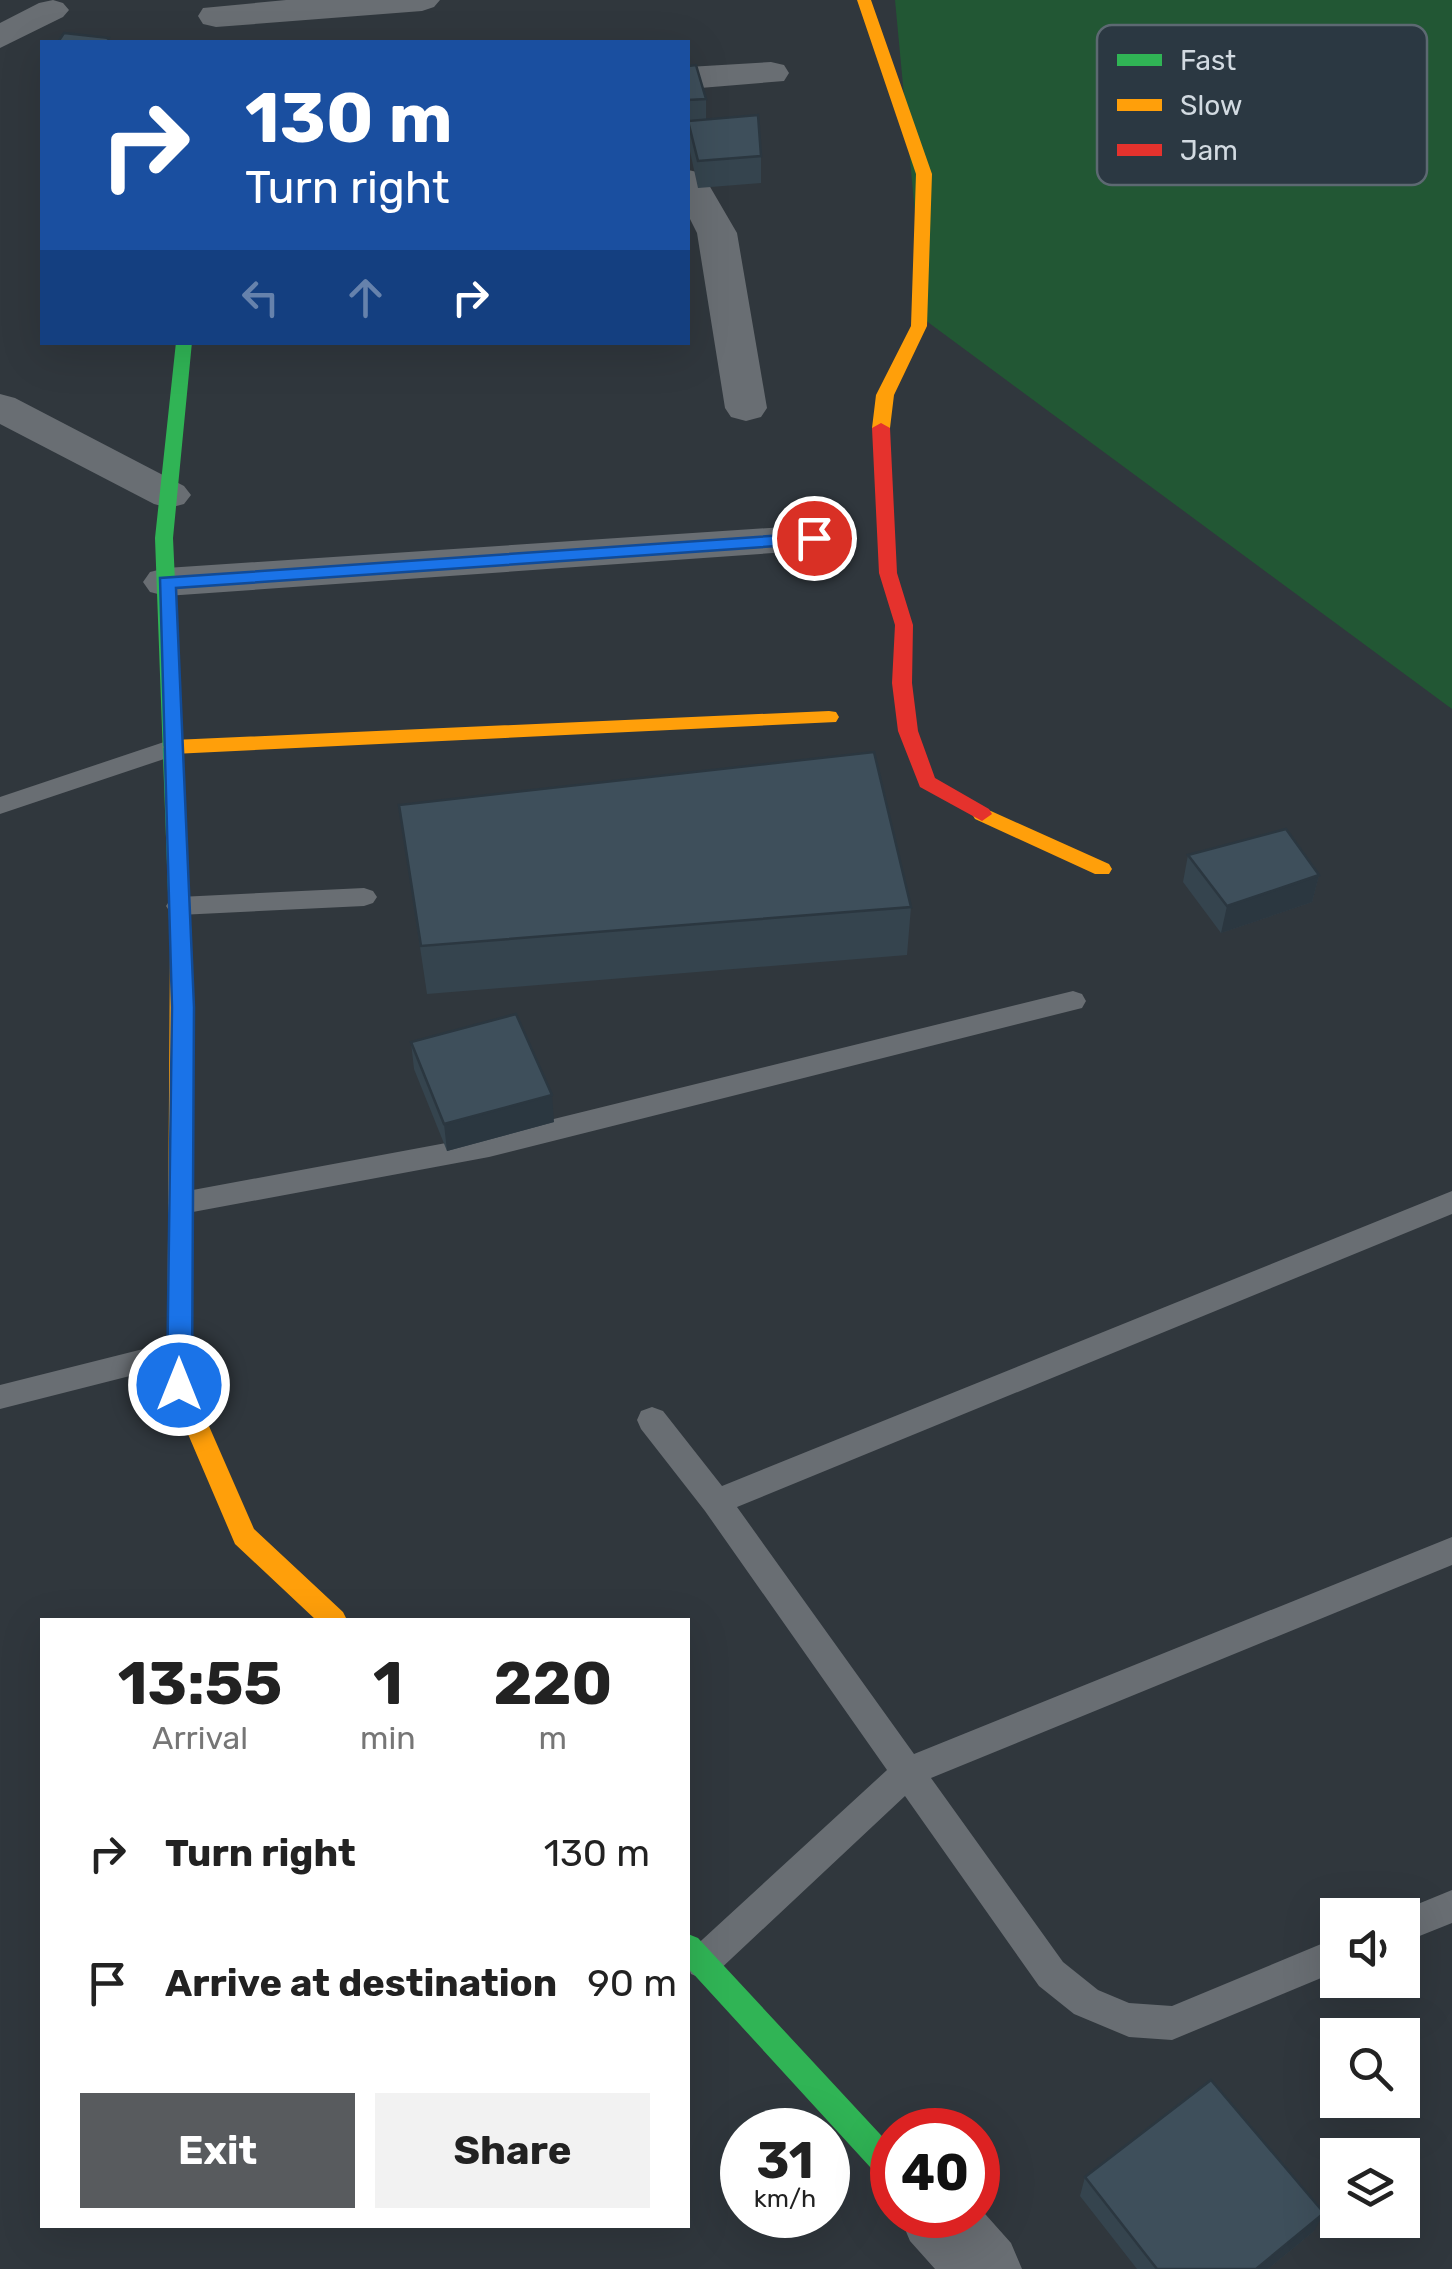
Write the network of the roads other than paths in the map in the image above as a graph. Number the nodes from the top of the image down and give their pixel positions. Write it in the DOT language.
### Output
graph roads {
  1 [pos="422,0"];
  2 [pos="864,0"];
  3 [pos="51,10"];
  4 [pos="215,19"];
  5 [pos="0,37"];
  6 [pos="771,73"];
  7 [pos="690,78"];
  8 [pos="690,185"];
  9 [pos="184,345"];
  10 [pos="0,407"];
  11 [pos="746,408"];
  12 [pos="169,495"];
  13 [pos="814,538"];
  14 [pos="166,582"];
  15 [pos="829,717"];
  16 [pos="173,747"];
  17 [pos="0,806"];
  18 [pos="1102,869"];
  19 [pos="364,897"];
  20 [pos="179,906"];
  21 [pos="1073,1000"];
  22 [pos="1452,1202"];
  23 [pos="182,1203"];
  24 [pos="179,1352"];
  25 [pos="0,1397"];
  26 [pos="652,1420"];
  27 [pos="716,1502"];
  28 [pos="1452,1551"];
  29 [pos="332,1618"];
  30 [pos="909,1771"];
  31 [pos="1452,1906"];
  32 [pos="1420,1919"];
  33 [pos="695,1955"];
  34 [pos="1320,1961"];
  35 [pos="870,2144"];
  36 [pos="957,2238"];
  37 [pos="985,2269"];
  1 -- 4 [label="street"];
  2 -- 18 [label="street"];
  3 -- 5 [label="street"];
  6 -- 7 [label="street"];
  8 -- 11 [label="street"];
  9 -- 12 [label="street"];
  10 -- 12 [label="street"];
  12 -- 14 [label="street"];
  13 -- 14 [label="street"];
  14 -- 16 [label="street"];
  15 -- 16 [label="street"];
  16 -- 17 [label="lane"];
  16 -- 20 [label="street"];
  19 -- 20 [label="lane"];
  20 -- 23 [label="street"];
  21 -- 23 [label="lane"];
  22 -- 27 [label="lane"];
  23 -- 24 [label="street"];
  24 -- 25 [label="lane"];
  24 -- 29 [label="street"];
  26 -- 27 [label="lane"];
  27 -- 30 [label="lane"];
  28 -- 30 [label="lane"];
  30 -- 33 [label="lane"];
  30 -- 34 [label="lane"];
  31 -- 32 [label="lane"];
  33 -- 35 [label="street"];
  36 -- 37 [label="street"];
}
